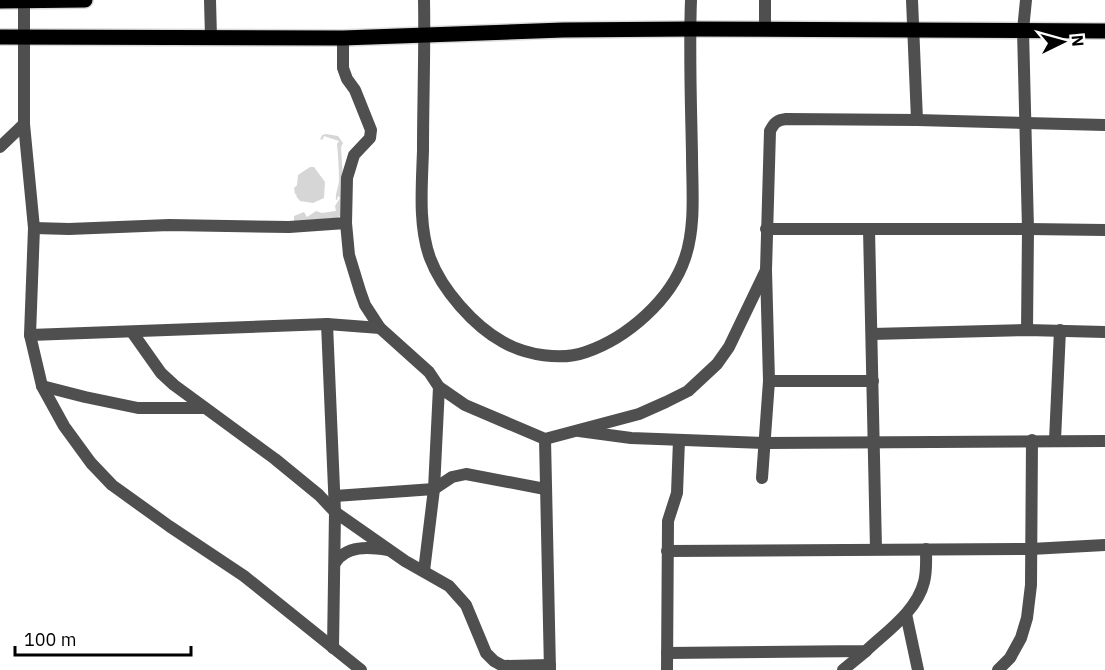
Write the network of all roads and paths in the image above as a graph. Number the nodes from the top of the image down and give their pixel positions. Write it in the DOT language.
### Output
graph roads {
  1 [pos="85,0"];
  2 [pos="210,0"];
  3 [pos="424,0"];
  4 [pos="690,0"];
  5 [pos="765,0"];
  6 [pos="912,0"];
  7 [pos="1026,0"];
  8 [pos="0,1"];
  9 [pos="25,1"];
  10 [pos="690,29"];
  11 [pos="765,29"];
  12 [pos="913,30"];
  13 [pos="1023,30"];
  14 [pos="1105,31"];
  15 [pos="424,35"];
  16 [pos="0,37"];
  17 [pos="24,37"];
  18 [pos="211,37"];
  19 [pos="343,38"];
  20 [pos="917,120"];
  21 [pos="24,124"];
  22 [pos="1025,124"];
  23 [pos="1105,124"];
  24 [pos="0,147"];
  25 [pos="346,223"];
  26 [pos="34,228"];
  27 [pos="1028,228"];
  28 [pos="766,229"];
  29 [pos="869,229"];
  30 [pos="1105,230"];
  31 [pos="766,270"];
  32 [pos="327,324"];
  33 [pos="380,328"];
  34 [pos="1027,330"];
  35 [pos="1060,330"];
  36 [pos="132,332"];
  37 [pos="1105,332"];
  38 [pos="872,334"];
  39 [pos="30,335"];
  40 [pos="769,381"];
  41 [pos="873,381"];
  42 [pos="42,386"];
  43 [pos="440,387"];
  44 [pos="205,408"];
  45 [pos="575,430"];
  46 [pos="545,439"];
  47 [pos="679,440"];
  48 [pos="1055,440"];
  49 [pos="1032,441"];
  50 [pos="1105,441"];
  51 [pos="766,443"];
  52 [pos="873,443"];
  53 [pos="762,478"];
  54 [pos="434,489"];
  55 [pos="545,489"];
  56 [pos="335,496"];
  57 [pos="336,512"];
  58 [pos="1105,545"];
  59 [pos="876,549"];
  60 [pos="926,549"];
  61 [pos="1031,549"];
  62 [pos="390,551"];
  63 [pos="667,551"];
  64 [pos="335,563"];
  65 [pos="424,571"];
  66 [pos="906,614"];
  67 [pos="333,648"];
  68 [pos="866,651"];
  69 [pos="667,653"];
  70 [pos="550,668"];
  71 [pos="361,670"];
  72 [pos="668,670"];
  73 [pos="843,670"];
  74 [pos="918,670"];
  75 [pos="998,670"];
  1 -- 9 [label="main road"];
  2 -- 18 [label="street"];
  3 -- 15 [label="street"];
  4 -- 10 [label="street"];
  5 -- 11 [label="street"];
  6 -- 12 [label="street"];
  7 -- 13 [label="street"];
  8 -- 9 [label="main road"];
  9 -- 17 [label="street"];
  10 -- 11 [label="main road"];
  10 -- 15 [label="main road"];
  10 -- 15 [label="street"];
  11 -- 12 [label="main road"];
  12 -- 13 [label="main road"];
  12 -- 20 [label="street"];
  13 -- 14 [label="main road"];
  13 -- 22 [label="street"];
  15 -- 19 [label="main road"];
  16 -- 17 [label="main road"];
  17 -- 18 [label="main road"];
  17 -- 21 [label="street"];
  18 -- 19 [label="main road"];
  19 -- 25 [label="street"];
  20 -- 22 [label="street"];
  20 -- 28 [label="street"];
  21 -- 24 [label="street"];
  21 -- 26 [label="street"];
  22 -- 23 [label="street"];
  22 -- 27 [label="street"];
  25 -- 26 [label="street"];
  25 -- 33 [label="street"];
  26 -- 39 [label="street"];
  27 -- 29 [label="street"];
  27 -- 30 [label="street"];
  27 -- 34 [label="street"];
  28 -- 29 [label="street"];
  28 -- 31 [label="street"];
  29 -- 38 [label="street"];
  31 -- 40 [label="street"];
  31 -- 45 [label="street"];
  32 -- 33 [label="street"];
  32 -- 36 [label="street"];
  32 -- 56 [label="street"];
  33 -- 43 [label="street"];
  34 -- 35 [label="street"];
  34 -- 38 [label="street"];
  35 -- 37 [label="street"];
  35 -- 48 [label="street"];
  36 -- 39 [label="street"];
  36 -- 44 [label="street"];
  38 -- 41 [label="street"];
  39 -- 42 [label="street"];
  40 -- 41 [label="street"];
  40 -- 51 [label="street"];
  41 -- 52 [label="street"];
  42 -- 44 [label="street"];
  42 -- 67 [label="street"];
  43 -- 46 [label="street"];
  43 -- 54 [label="street"];
  44 -- 57 [label="street"];
  45 -- 46 [label="street"];
  45 -- 47 [label="street"];
  46 -- 55 [label="street"];
  47 -- 51 [label="street"];
  47 -- 63 [label="street"];
  48 -- 49 [label="street"];
  48 -- 50 [label="street"];
  49 -- 52 [label="street"];
  49 -- 61 [label="street"];
  51 -- 52 [label="street"];
  51 -- 53 [label="street"];
  52 -- 59 [label="street"];
  54 -- 55 [label="street"];
  54 -- 56 [label="street"];
  54 -- 65 [label="street"];
  55 -- 70 [label="street"];
  56 -- 57 [label="street"];
  57 -- 62 [label="street"];
  57 -- 64 [label="street"];
  58 -- 61 [label="street"];
  59 -- 60 [label="street"];
  59 -- 63 [label="street"];
  60 -- 61 [label="street"];
  60 -- 66 [label="street"];
  61 -- 75 [label="street"];
  62 -- 64 [label="street"];
  62 -- 65 [label="street"];
  63 -- 69 [label="street"];
  64 -- 67 [label="street"];
  65 -- 70 [label="street"];
  66 -- 68 [label="street"];
  66 -- 74 [label="street"];
  67 -- 71 [label="street"];
  68 -- 69 [label="street"];
  68 -- 73 [label="street"];
  69 -- 72 [label="street"];
}
